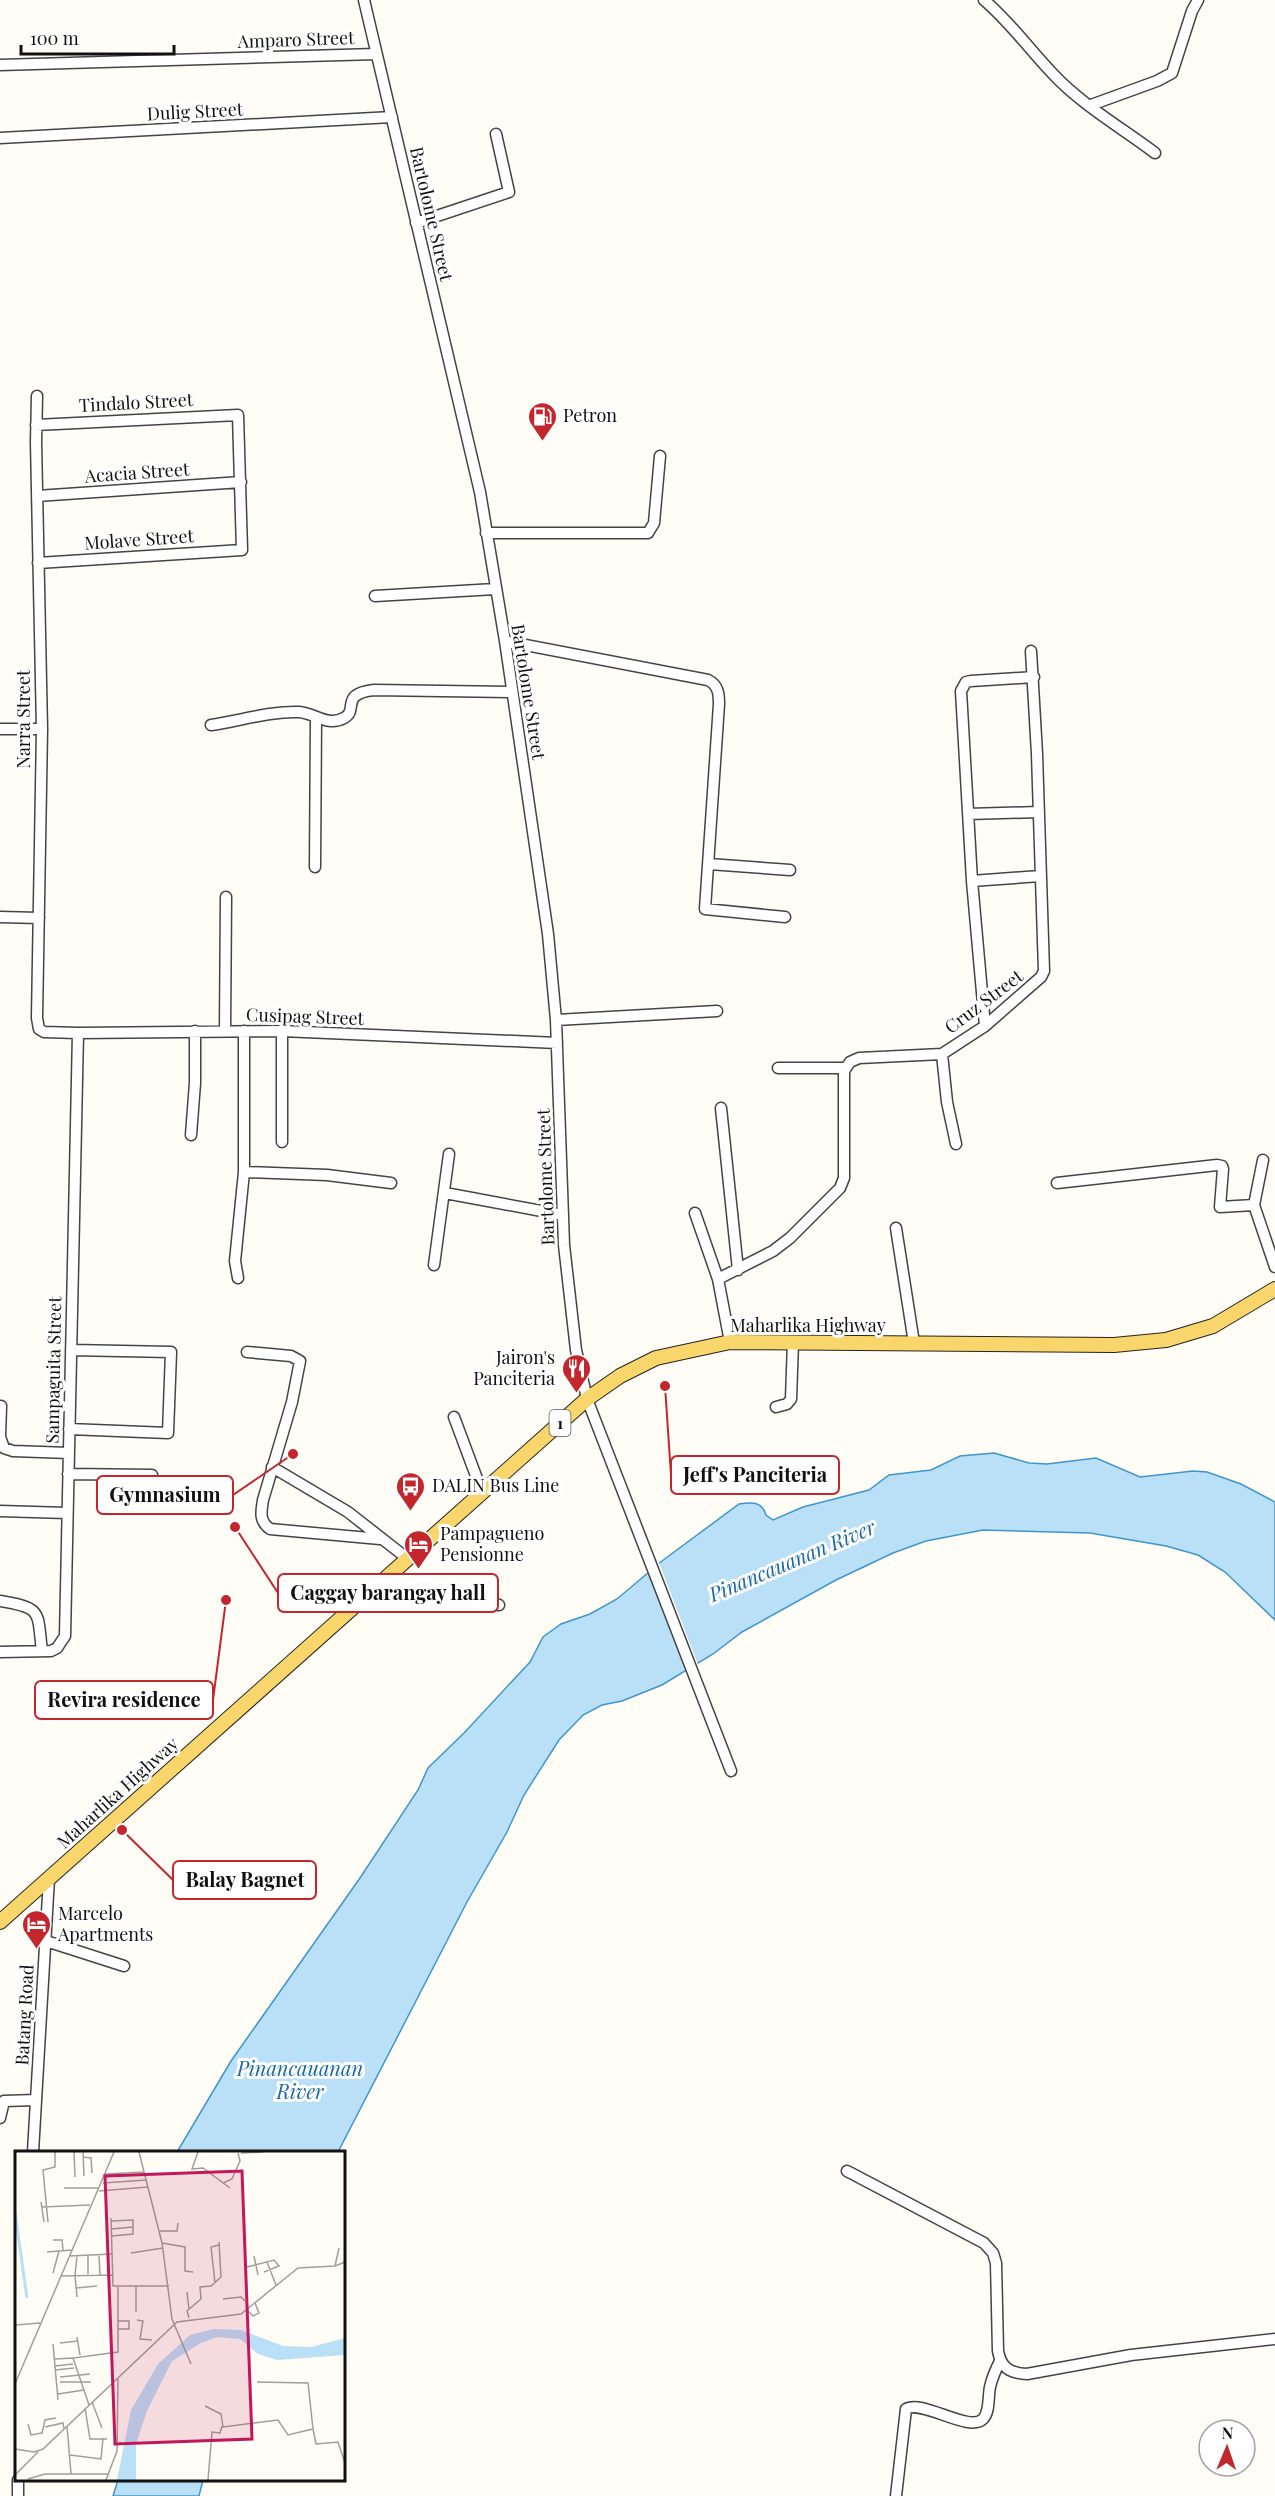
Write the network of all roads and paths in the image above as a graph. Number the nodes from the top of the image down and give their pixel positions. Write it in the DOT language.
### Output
graph roads {
  1 [pos="364,0"];
  2 [pos="984,0"];
  3 [pos="1198,0"];
  4 [pos="376,54"];
  5 [pos="0,65"];
  6 [pos="1091,105"];
  7 [pos="392,117"];
  8 [pos="496,135"];
  9 [pos="0,138"];
  10 [pos="1155,153"];
  11 [pos="416,223"];
  12 [pos="37,396"];
  13 [pos="36,425"];
  14 [pos="660,456"];
  15 [pos="241,482"];
  16 [pos="37,496"];
  17 [pos="486,533"];
  18 [pos="38,563"];
  19 [pos="495,589"];
  20 [pos="375,596"];
  21 [pos="505,641"];
  22 [pos="1031,651"];
  23 [pos="1034,677"];
  24 [pos="512,692"];
  25 [pos="316,718"];
  26 [pos="211,725"];
  27 [pos="0,729"];
  28 [pos="42,729"];
  29 [pos="1038,812"];
  30 [pos="968,814"];
  31 [pos="708,864"];
  32 [pos="315,867"];
  33 [pos="790,870"];
  34 [pos="1040,876"];
  35 [pos="972,881"];
  36 [pos="226,897"];
  37 [pos="0,917"];
  38 [pos="785,917"];
  39 [pos="39,918"];
  40 [pos="717,1011"];
  41 [pos="556,1020"];
  42 [pos="985,1026"];
  43 [pos="195,1031"];
  44 [pos="225,1031"];
  45 [pos="244,1031"];
  46 [pos="282,1031"];
  47 [pos="51,1032"];
  48 [pos="78,1033"];
  49 [pos="557,1043"];
  50 [pos="942,1054"];
  51 [pos="778,1068"];
  52 [pos="845,1068"];
  53 [pos="721,1108"];
  54 [pos="191,1135"];
  55 [pos="282,1142"];
  56 [pos="956,1144"];
  57 [pos="449,1154"];
  58 [pos="1263,1160"];
  59 [pos="244,1172"];
  60 [pos="391,1183"];
  61 [pos="1058,1183"];
  62 [pos="445,1193"];
  63 [pos="1254,1205"];
  64 [pos="696,1213"];
  65 [pos="563,1215"];
  66 [pos="896,1228"];
  67 [pos="434,1265"];
  68 [pos="1275,1267"];
  69 [pos="738,1270"];
  70 [pos="238,1278"];
  71 [pos="718,1279"];
  72 [pos="1274,1293"];
  73 [pos="730,1342"];
  74 [pos="793,1342"];
  75 [pos="914,1343"];
  76 [pos="71,1350"];
  77 [pos="247,1352"];
  78 [pos="587,1399"];
  79 [pos="1,1406"];
  80 [pos="776,1407"];
  81 [pos="454,1417"];
  82 [pos="69,1430"];
  83 [pos="69,1453"];
  84 [pos="272,1467"];
  85 [pos="68,1474"];
  86 [pos="152,1475"];
  87 [pos="482,1492"];
  88 [pos="0,1511"];
  89 [pos="67,1513"];
  90 [pos="380,1539"];
  91 [pos="408,1559"];
  92 [pos="418,1589"];
  93 [pos="0,1601"];
  94 [pos="499,1605"];
  95 [pos="42,1651"];
  96 [pos="0,1652"];
  97 [pos="731,1771"];
  98 [pos="49,1878"];
  99 [pos="0,1922"];
  100 [pos="46,1941"];
  101 [pos="124,1966"];
  102 [pos="36,2100"];
  103 [pos="0,2118"];
  104 [pos="33,2151"];
  105 [pos="847,2171"];
  106 [pos="1275,2338"];
  107 [pos="1000,2361"];
  108 [pos="896,2496"];
  1 -- 4 [label="street, Bartolome Street"];
  2 -- 6 [label="street"];
  3 -- 6 [label="street"];
  4 -- 5 [label="street, Amparo Street"];
  4 -- 7 [label="street, Bartolome Street"];
  6 -- 10 [label="street"];
  7 -- 9 [label="street, Dulig Street"];
  7 -- 11 [label="street, Bartolome Street"];
  8 -- 11 [label="street"];
  11 -- 17 [label="street, Bartolome Street"];
  12 -- 13 [label="street, Narra Street"];
  13 -- 15 [label="street, Tindalo Street"];
  13 -- 16 [label="street, Narra Street"];
  14 -- 17 [label="street"];
  15 -- 16 [label="street, Acacia Street"];
  15 -- 18 [label="street, Molave Street"];
  16 -- 18 [label="street, Narra Street"];
  17 -- 19 [label="street, Bartolome Street"];
  18 -- 28 [label="street, Narra Street"];
  19 -- 20 [label="street"];
  19 -- 21 [label="street, Bartolome Street"];
  21 -- 24 [label="street, Bartolome Street"];
  21 -- 31 [label="street"];
  22 -- 23 [label="street, Cruz Street"];
  23 -- 29 [label="street, Cruz Street"];
  23 -- 30 [label="street"];
  24 -- 25 [label="street"];
  24 -- 41 [label="street, Bartolome Street"];
  25 -- 26 [label="street"];
  25 -- 32 [label="street"];
  27 -- 28 [label="street"];
  28 -- 39 [label="street, Narra Street"];
  29 -- 30 [label="street"];
  29 -- 34 [label="street, Cruz Street"];
  30 -- 35 [label="street"];
  31 -- 33 [label="street"];
  31 -- 38 [label="street"];
  34 -- 35 [label="street"];
  34 -- 42 [label="street, Cruz Street"];
  35 -- 42 [label="street"];
  36 -- 44 [label="street"];
  37 -- 39 [label="street"];
  39 -- 47 [label="street, Narra Street"];
  40 -- 41 [label="street"];
  41 -- 49 [label="street, Bartolome Street"];
  42 -- 50 [label="street, Cruz Street"];
  43 -- 44 [label="street, Cusipag Street"];
  43 -- 48 [label="street, Cusipag Street"];
  43 -- 54 [label="street"];
  44 -- 45 [label="street, Cusipag Street"];
  45 -- 46 [label="street, Cusipag Street"];
  45 -- 59 [label="street"];
  46 -- 49 [label="street, Cusipag Street"];
  46 -- 55 [label="street"];
  47 -- 48 [label="street, Cusipag Street"];
  48 -- 76 [label="street, Sampaguita Street"];
  49 -- 65 [label="street, Bartolome Street"];
  50 -- 52 [label="street, Cruz Street"];
  50 -- 56 [label="street"];
  51 -- 52 [label="street"];
  52 -- 69 [label="street"];
  53 -- 69 [label="street"];
  57 -- 62 [label="street"];
  58 -- 63 [label="street"];
  59 -- 60 [label="street"];
  59 -- 70 [label="street"];
  61 -- 63 [label="street"];
  62 -- 65 [label="street"];
  62 -- 67 [label="street"];
  63 -- 68 [label="street"];
  64 -- 71 [label="street"];
  65 -- 78 [label="street, Bartolome Street"];
  66 -- 75 [label="street"];
  69 -- 71 [label="street"];
  71 -- 73 [label="street"];
  72 -- 75 [label="main road, Maharlika Highway / 1"];
  73 -- 74 [label="main road, Maharlika Highway / 1"];
  73 -- 78 [label="main road, Maharlika Highway / 1"];
  74 -- 75 [label="main road, Maharlika Highway / 1"];
  74 -- 80 [label="street"];
  76 -- 82 [label="street, Sampaguita Street"];
  76 -- 82 [label="street"];
  77 -- 84 [label="street"];
  78 -- 87 [label="main road, Maharlika Highway / 1"];
  78 -- 97 [label="street, Bartolome Street"];
  79 -- 83 [label="street"];
  81 -- 87 [label="street"];
  82 -- 83 [label="street, Sampaguita Street"];
  83 -- 85 [label="street, Sampaguita Street"];
  84 -- 90 [label="street"];
  84 -- 90 [label="street"];
  85 -- 86 [label="street"];
  85 -- 89 [label="street, Sampaguita Street"];
  87 -- 91 [label="main road, Maharlika Highway / 1"];
  88 -- 89 [label="street"];
  89 -- 95 [label="street, Sampaguita Street"];
  90 -- 91 [label="street"];
  91 -- 98 [label="main road, Maharlika Highway / 1"];
  92 -- 94 [label="street"];
  93 -- 95 [label="street"];
  95 -- 96 [label="street"];
  98 -- 99 [label="main road, Maharlika Highway / 1"];
  98 -- 100 [label="street, Batang Road"];
  100 -- 101 [label="street"];
  100 -- 102 [label="street, Batang Road"];
  102 -- 103 [label="street"];
  102 -- 104 [label="street, Batang Road"];
  105 -- 107 [label="street"];
  106 -- 107 [label="street"];
  107 -- 108 [label="street"];
}
